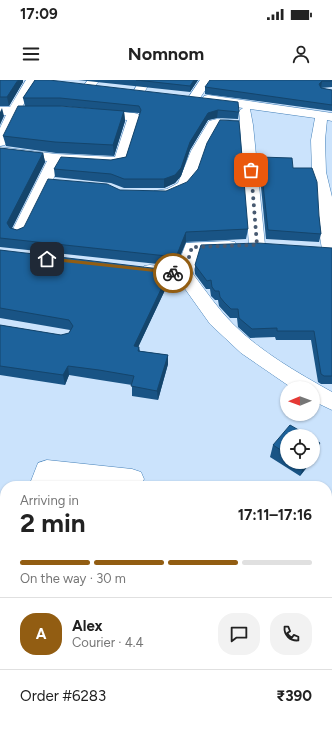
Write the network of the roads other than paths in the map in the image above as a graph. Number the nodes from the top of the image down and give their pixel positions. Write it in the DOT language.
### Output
graph roads {
  1 [pos="32,80"];
  2 [pos="146,80"];
  3 [pos="206,80"];
  4 [pos="46,81"];
  5 [pos="74,84"];
  6 [pos="95,85"];
  7 [pos="125,90"];
  8 [pos="179,96"];
  9 [pos="84,98"];
  10 [pos="194,98"];
  11 [pos="245,104"];
  12 [pos="14,111"];
  13 [pos="61,111"];
  14 [pos="0,112"];
  15 [pos="82,112"];
  16 [pos="327,116"];
  17 [pos="247,125"];
  18 [pos="0,142"];
  19 [pos="0,151"];
  20 [pos="56,158"];
  21 [pos="45,182"];
  22 [pos="59,184"];
  23 [pos="144,193"];
  24 [pos="19,233"];
  25 [pos="326,249"];
  26 [pos="136,269"];
  27 [pos="184,274"];
  28 [pos="297,381"];
  29 [pos="320,395"];
  30 [pos="332,402"];
  31 [pos="132,479"];
  32 [pos="43,481"];
  1 -- 4 [label="street"];
  1 -- 12 [label="street"];
  2 -- 7 [label="street"];
  3 -- 10 [label="street"];
  5 -- 6 [label="street"];
  6 -- 9 [label="street"];
  8 -- 10 [label="street"];
  10 -- 11 [label="street"];
  11 -- 16 [label="street"];
  11 -- 17 [label="street"];
  12 -- 13 [label="street"];
  12 -- 14 [label="street"];
  12 -- 18 [label="street"];
  15 -- 20 [label="street"];
  16 -- 25 [label="street"];
  17 -- 23 [label="street"];
  17 -- 27 [label="street"];
  19 -- 20 [label="street"];
  20 -- 21 [label="street"];
  21 -- 22 [label="street"];
  21 -- 24 [label="street"];
  26 -- 27 [label="street"];
  27 -- 28 [label="street"];
  29 -- 30 [label="street"];
  31 -- 32 [label="street"];
}
